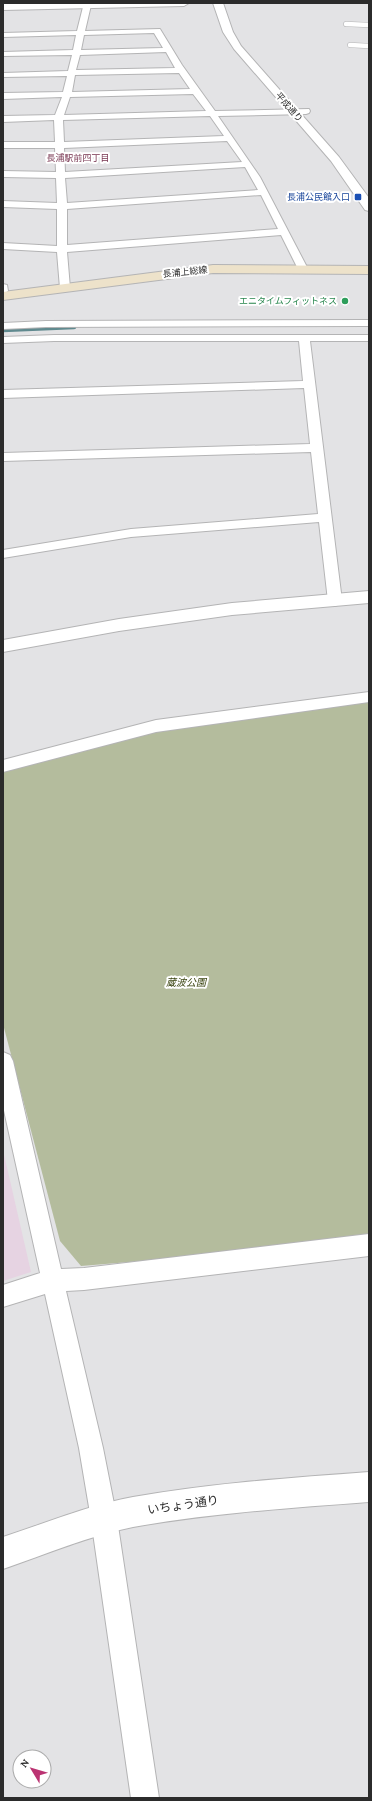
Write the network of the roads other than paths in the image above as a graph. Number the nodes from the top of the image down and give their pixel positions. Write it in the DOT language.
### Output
graph roads {
  1 [pos="184,3"];
  2 [pos="218,3"];
  3 [pos="87,5"];
  4 [pos="3,7"];
  5 [pos="346,24"];
  6 [pos="369,25"];
  7 [pos="82,33"];
  8 [pos="3,35"];
  9 [pos="250,46"];
  10 [pos="350,46"];
  11 [pos="369,46"];
  12 [pos="168,50"];
  13 [pos="77,53"];
  14 [pos="3,54"];
  15 [pos="181,70"];
  16 [pos="72,73"];
  17 [pos="3,75"];
  18 [pos="195,91"];
  19 [pos="67,94"];
  20 [pos="3,96"];
  21 [pos="306,111"];
  22 [pos="293,112"];
  23 [pos="212,113"];
  24 [pos="58,118"];
  25 [pos="3,120"];
  26 [pos="317,122"];
  27 [pos="229,138"];
  28 [pos="3,145"];
  29 [pos="60,145"];
  30 [pos="248,164"];
  31 [pos="3,174"];
  32 [pos="60,175"];
  33 [pos="264,192"];
  34 [pos="3,204"];
  35 [pos="62,206"];
  36 [pos="369,207"];
  37 [pos="284,232"];
  38 [pos="3,246"];
  39 [pos="62,249"];
  40 [pos="303,269"];
  41 [pos="369,270"];
  42 [pos="3,287"];
  43 [pos="65,288"];
  44 [pos="3,291"];
  45 [pos="3,296"];
  46 [pos="369,323"];
  47 [pos="3,326"];
  48 [pos="304,338"];
  49 [pos="369,338"];
  50 [pos="3,340"];
  51 [pos="310,384"];
  52 [pos="3,394"];
  53 [pos="317,448"];
  54 [pos="3,457"];
  55 [pos="326,517"];
  56 [pos="3,554"];
  57 [pos="369,597"];
  58 [pos="335,600"];
  59 [pos="3,646"];
  60 [pos="369,697"];
  61 [pos="3,766"];
  62 [pos="3,1061"];
  63 [pos="369,1245"];
  64 [pos="53,1280"];
  65 [pos="3,1296"];
  66 [pos="369,1487"];
  67 [pos="104,1519"];
  68 [pos="3,1553"];
  69 [pos="145,1798"];
  1 -- 3 [label="street"];
  2 -- 22 [label="street, 平成通り"];
  3 -- 4 [label="street"];
  3 -- 7 [label="street"];
  5 -- 6 [label="lane"];
  7 -- 8 [label="street"];
  7 -- 12 [label="street"];
  7 -- 13 [label="street"];
  9 -- 21 [label="street, 平成通り"];
  10 -- 11 [label="lane"];
  12 -- 13 [label="street"];
  12 -- 15 [label="street"];
  13 -- 14 [label="street"];
  13 -- 16 [label="street"];
  15 -- 16 [label="street"];
  15 -- 18 [label="street"];
  16 -- 17 [label="street"];
  16 -- 19 [label="street"];
  18 -- 19 [label="street"];
  18 -- 23 [label="street"];
  19 -- 20 [label="street"];
  19 -- 24 [label="street"];
  21 -- 22 [label="street"];
  21 -- 26 [label="street, 平成通り"];
  22 -- 23 [label="street"];
  22 -- 36 [label="street, 平成通り"];
  23 -- 24 [label="street"];
  23 -- 27 [label="street"];
  24 -- 25 [label="street"];
  24 -- 29 [label="street"];
  27 -- 29 [label="street"];
  27 -- 30 [label="street"];
  28 -- 29 [label="street"];
  29 -- 32 [label="street"];
  30 -- 32 [label="street"];
  30 -- 33 [label="street"];
  31 -- 32 [label="street"];
  32 -- 35 [label="street"];
  33 -- 35 [label="street"];
  33 -- 37 [label="street"];
  34 -- 35 [label="street"];
  35 -- 39 [label="street"];
  37 -- 39 [label="street"];
  37 -- 40 [label="street"];
  38 -- 39 [label="street"];
  39 -- 43 [label="street"];
  40 -- 41 [label="main road, 長浦上総線"];
  40 -- 43 [label="main road, 長浦上総線"];
  42 -- 44 [label="street"];
  43 -- 45 [label="main road, 長浦上総線"];
  46 -- 47 [label="street"];
  48 -- 49 [label="street"];
  48 -- 50 [label="street"];
  48 -- 51 [label="street"];
  51 -- 52 [label="street"];
  51 -- 53 [label="street"];
  53 -- 54 [label="street"];
  53 -- 55 [label="street"];
  55 -- 56 [label="street"];
  55 -- 58 [label="street"];
  57 -- 58 [label="street"];
  58 -- 59 [label="street"];
  60 -- 61 [label="street"];
  62 -- 64 [label="street"];
  63 -- 64 [label="street"];
  64 -- 65 [label="street"];
  64 -- 67 [label="street"];
  66 -- 67 [label="street, いちょう通り"];
  67 -- 68 [label="street, いちょう通り"];
  67 -- 69 [label="street"];
}
